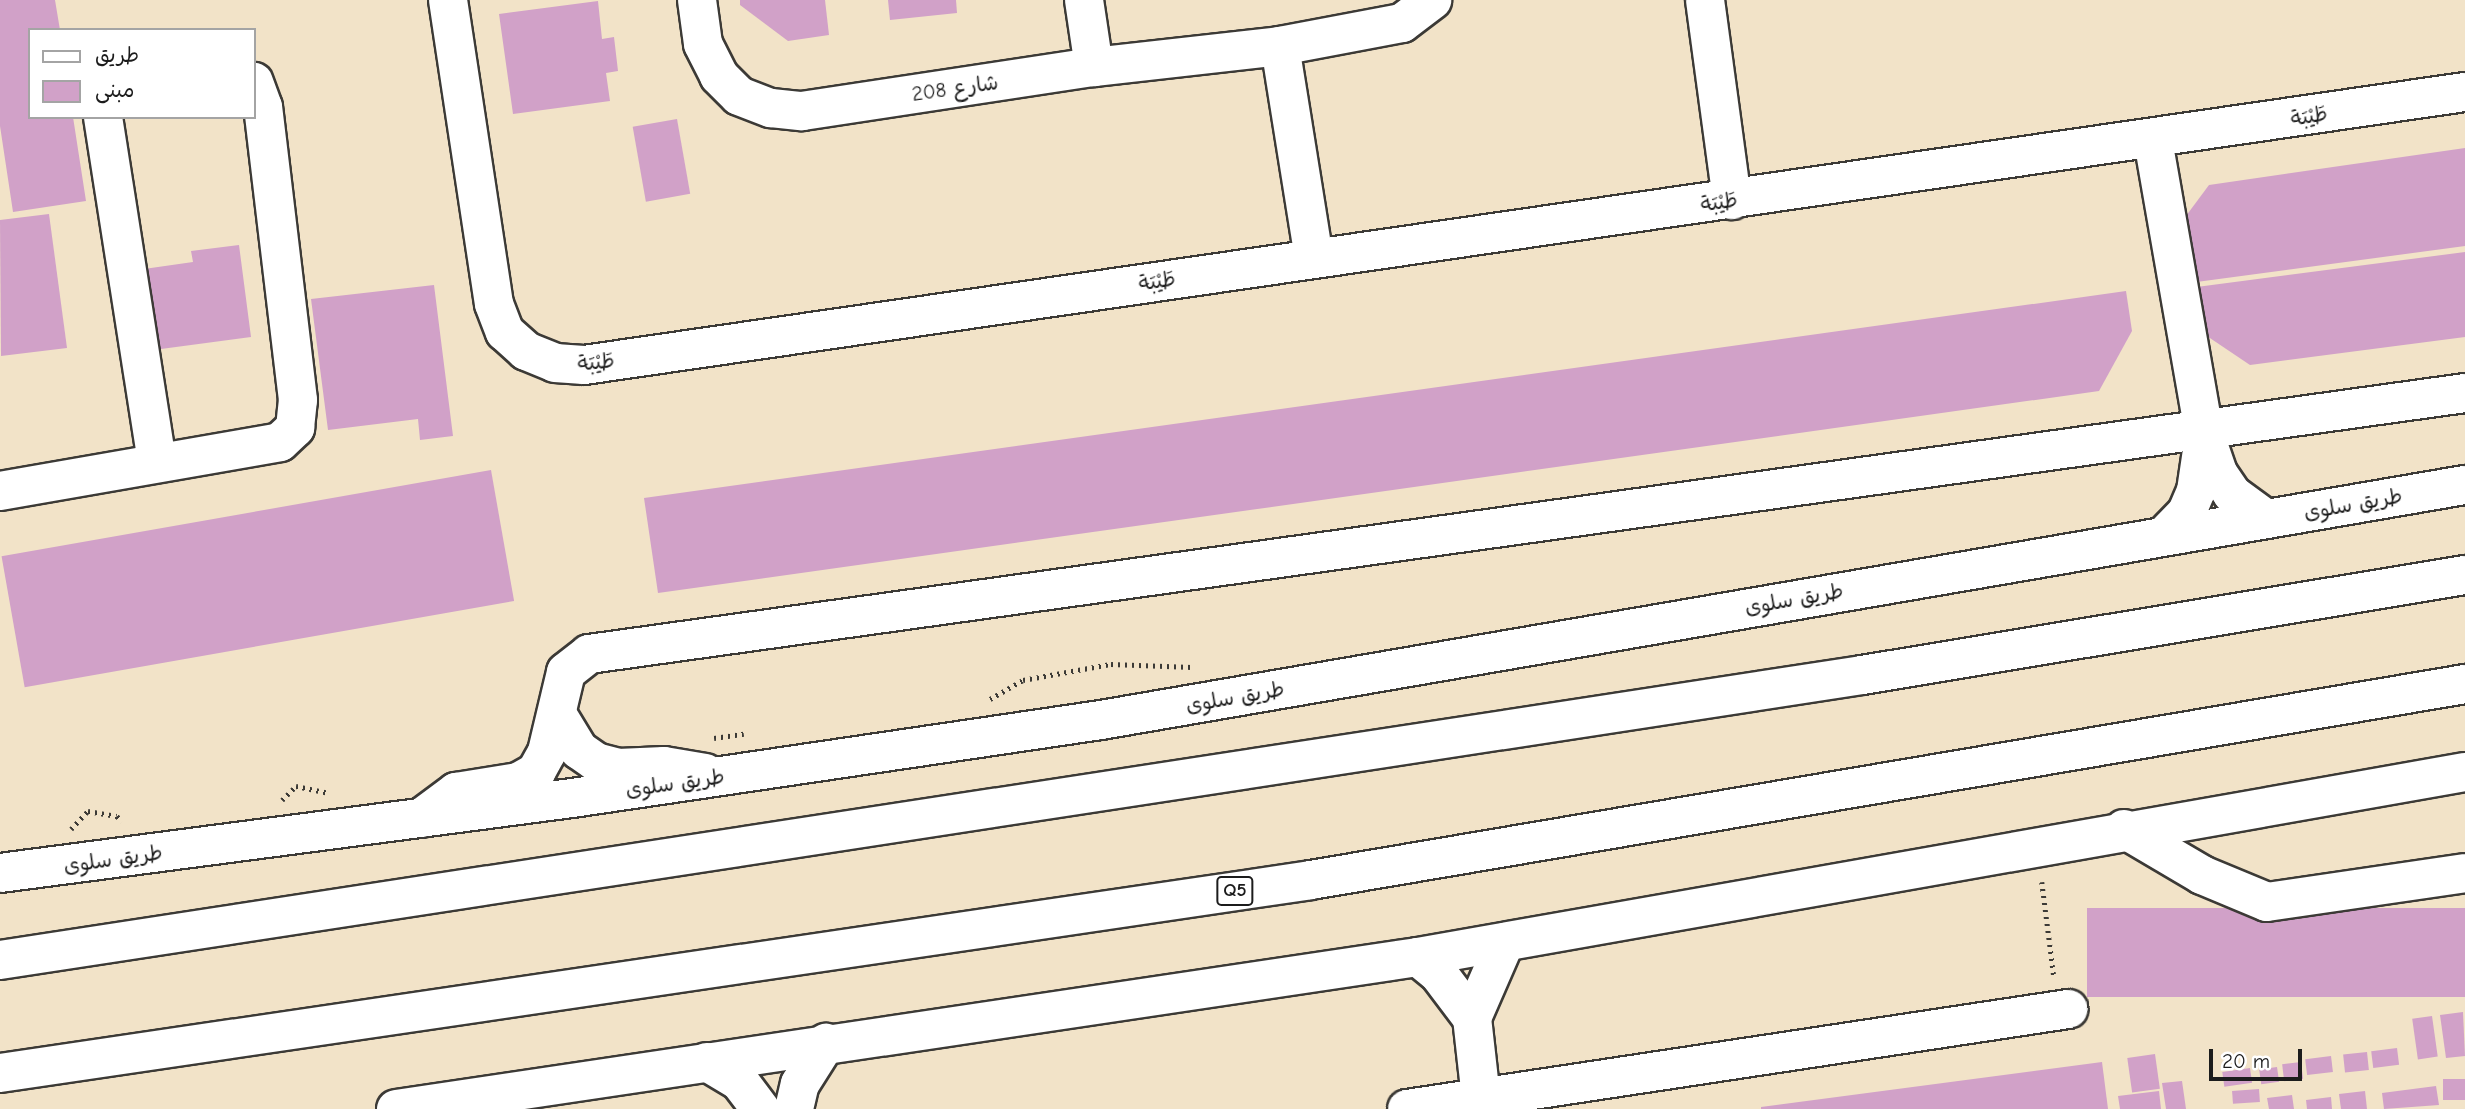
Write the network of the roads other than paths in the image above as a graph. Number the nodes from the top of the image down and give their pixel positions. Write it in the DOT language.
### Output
graph roads {
  1 [pos="448,0"];
  2 [pos="697,0"];
  3 [pos="1084,0"];
  4 [pos="1432,0"];
  5 [pos="1705,0"];
  6 [pos="1280,46"];
  7 [pos="1094,67"];
  8 [pos="256,88"];
  9 [pos="2465,92"];
  10 [pos="103,119"];
  11 [pos="2153,140"];
  12 [pos="1732,200"];
  13 [pos="1314,258"];
  14 [pos="2465,393"];
  15 [pos="2204,432"];
  16 [pos="157,462"];
  17 [pos="2465,485"];
  18 [pos="0,491"];
  19 [pos="2266,519"];
  20 [pos="2168,533"];
  21 [pos="2465,575"];
  22 [pos="2465,684"];
  23 [pos="557,714"];
  24 [pos="2465,772"];
  25 [pos="721,776"];
  26 [pos="421,818"];
  27 [pos="2124,829"];
  28 [pos="4,869"];
  29 [pos="2465,873"];
  30 [pos="1505,942"];
  31 [pos="1418,957"];
  32 [pos="0,960"];
  33 [pos="2063,1009"];
  34 [pos="1472,1018"];
  35 [pos="826,1043"];
  36 [pos="83,1062"];
  37 [pos="707,1062"];
  38 [pos="0,1073"];
  39 [pos="0,1082"];
  40 [pos="1481,1098"];
  41 [pos="396,1109"];
  42 [pos="760,1109"];
  43 [pos="794,1109"];
  44 [pos="1407,1109"];
  1 -- 13 [label="main road, طَيْبَة"];
  2 -- 7 [label="main road, شارع 208"];
  3 -- 7 [label="main road"];
  4 -- 6 [label="main road, شارع 208"];
  5 -- 12 [label="main road"];
  6 -- 7 [label="main road, شارع 208"];
  6 -- 13 [label="main road"];
  8 -- 16 [label="main road"];
  9 -- 11 [label="main road, طَيْبَة"];
  10 -- 16 [label="main road"];
  11 -- 12 [label="main road, طَيْبَة"];
  11 -- 15 [label="main road"];
  12 -- 13 [label="main road, طَيْبَة"];
  14 -- 15 [label="main road"];
  15 -- 19 [label="main road"];
  15 -- 20 [label="main road"];
  15 -- 23 [label="main road"];
  16 -- 18 [label="main road"];
  17 -- 19 [label="main road, طريق سلوى"];
  19 -- 20 [label="main road, طريق سلوى"];
  20 -- 25 [label="main road, طريق سلوى"];
  21 -- 32 [label="main road"];
  22 -- 36 [label="main road, Q5"];
  23 -- 25 [label="main road"];
  23 -- 26 [label="main road"];
  24 -- 27 [label="main road"];
  25 -- 26 [label="main road, طريق سلوى"];
  26 -- 28 [label="main road, طريق سلوى"];
  27 -- 29 [label="main road"];
  27 -- 30 [label="main road"];
  30 -- 31 [label="main road"];
  30 -- 34 [label="main road"];
  31 -- 34 [label="main road"];
  31 -- 35 [label="main road"];
  33 -- 40 [label="main road"];
  34 -- 40 [label="main road"];
  35 -- 37 [label="main road"];
  35 -- 43 [label="main road"];
  36 -- 38 [label="main road, Q5"];
  36 -- 39 [label="main road"];
  37 -- 41 [label="main road"];
  37 -- 42 [label="main road"];
  40 -- 44 [label="main road"];
}
